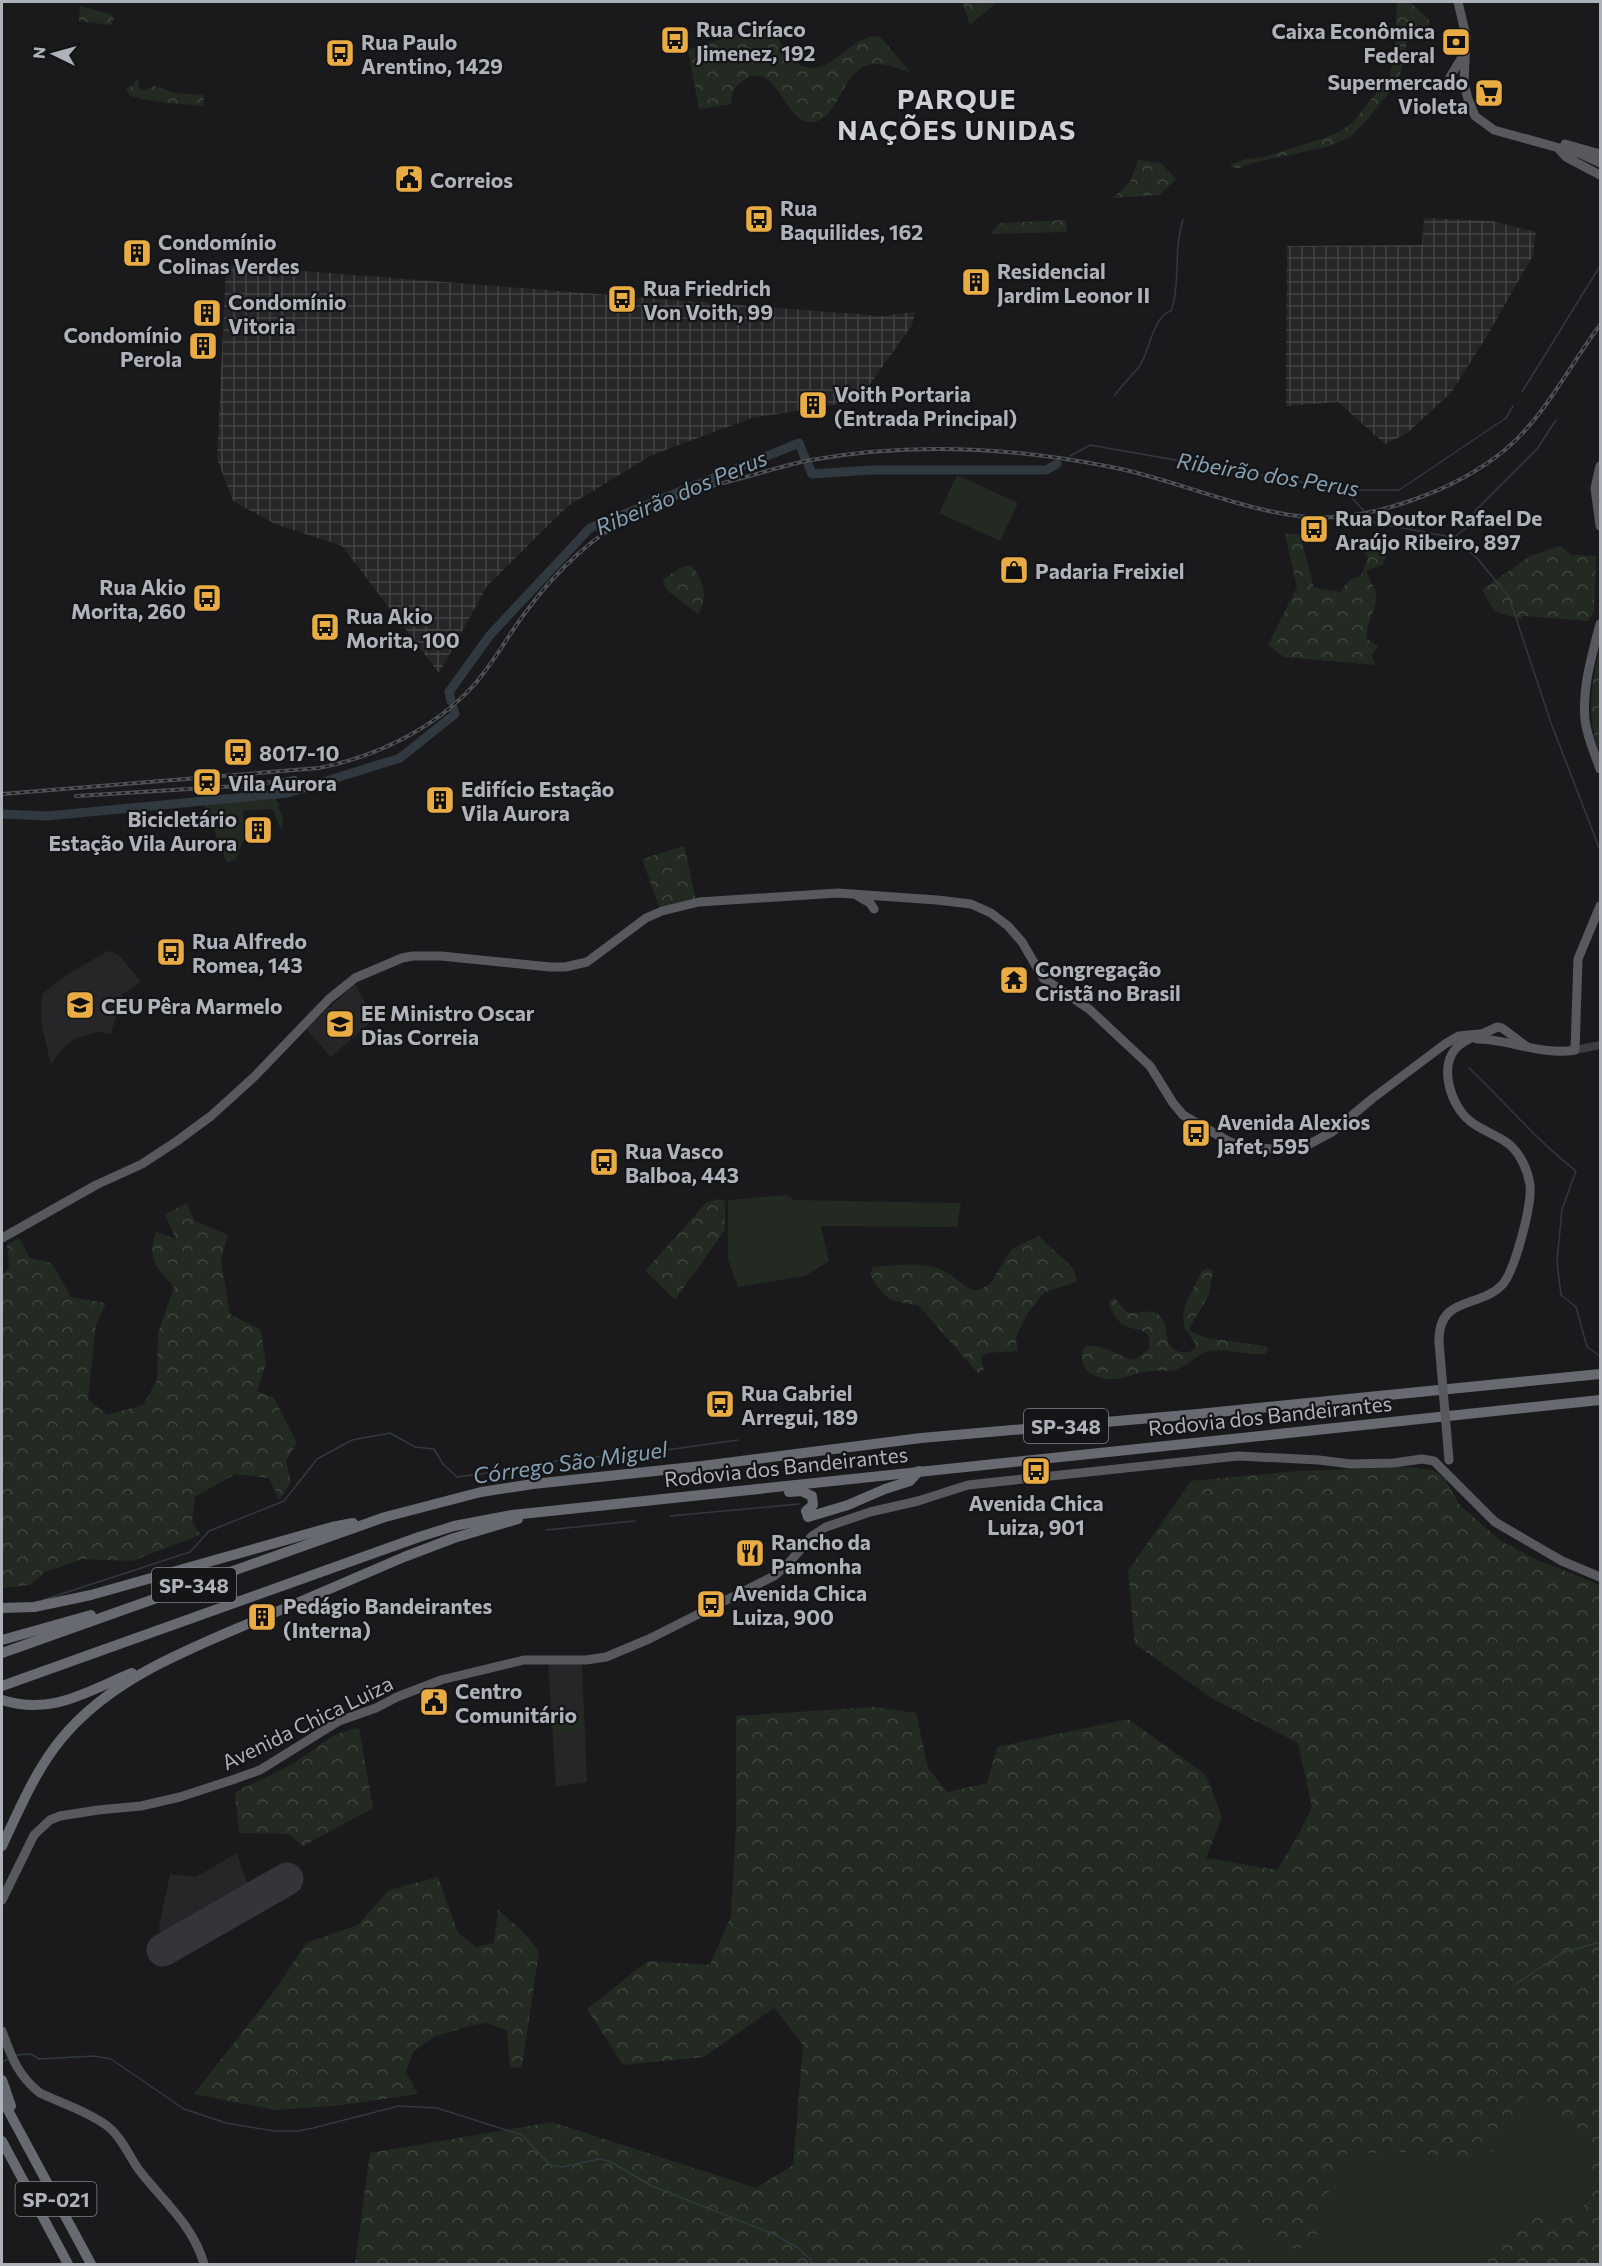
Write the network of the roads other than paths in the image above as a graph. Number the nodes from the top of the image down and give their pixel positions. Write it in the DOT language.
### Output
graph roads {
  1 [pos="1458,2"];
  2 [pos="1465,52"];
  3 [pos="1450,77"];
  4 [pos="1556,147"];
  5 [pos="1600,154"];
  6 [pos="1600,163"];
  7 [pos="1600,175"];
  8 [pos="1600,466"];
  9 [pos="1600,485"];
  10 [pos="1597,496"];
  11 [pos="1600,526"];
  12 [pos="1600,624"];
  13 [pos="1600,769"];
  14 [pos="854,893"];
  15 [pos="1600,906"];
  16 [pos="874,909"];
  17 [pos="1479,1034"];
  18 [pos="1498,1036"];
  19 [pos="1451,1040"];
  20 [pos="1466,1041"];
  21 [pos="1600,1045"];
  22 [pos="1575,1050"];
  23 [pos="2,1238"];
  24 [pos="1600,1374"];
  25 [pos="1600,1400"];
  26 [pos="919,1471"];
  27 [pos="1449,1475"];
  28 [pos="778,1486"];
  29 [pos="535,1512"];
  30 [pos="385,1517"];
  31 [pos="1600,1577"];
  32 [pos="168,1595"];
  33 [pos="2,1608"];
  34 [pos="269,1615"];
  35 [pos="257,1620"];
  36 [pos="2,1640"];
  37 [pos="2,1653"];
  38 [pos="149,1669"];
  39 [pos="2,1686"];
  40 [pos="2,1700"];
  41 [pos="2,1846"];
  42 [pos="2,1900"];
  43 [pos="2,2031"];
  44 [pos="17,2070"];
  45 [pos="2,2079"];
  46 [pos="4,2095"];
  47 [pos="2,2141"];
  48 [pos="68,2265"];
  49 [pos="91,2265"];
  50 [pos="204,2265"];
  1 -- 2 [label="main road"];
  2 -- 3 [label="main road"];
  2 -- 4 [label="main road"];
  4 -- 5 [label="main road"];
  4 -- 6 [label="main road"];
  4 -- 7 [label="main road"];
  8 -- 10 [label="main road"];
  9 -- 10 [label="main road"];
  10 -- 11 [label="main road"];
  12 -- 13 [label="main road"];
  14 -- 16 [label="main road"];
  14 -- 19 [label="main road"];
  14 -- 23 [label="main road"];
  15 -- 22 [label="main road"];
  17 -- 18 [label="main road"];
  17 -- 19 [label="main road"];
  17 -- 20 [label="main road"];
  18 -- 20 [label="main road"];
  18 -- 22 [label="main road"];
  19 -- 20 [label="main road"];
  20 -- 27 [label="main road, bridge"];
  21 -- 22 [label="street"];
  24 -- 30 [label="highway, Rodovia dos Bandeirantes / SP-348"];
  25 -- 26 [label="highway, Rodovia dos Bandeirantes / SP-348"];
  26 -- 28 [label="highway, Rodovia dos Bandeirantes / SP-348"];
  26 -- 28 [label="highway"];
  27 -- 31 [label="main road, Avenida Chica Luiza"];
  27 -- 42 [label="main road, Avenida Chica Luiza"];
  28 -- 29 [label="highway, Rodovia dos Bandeirantes / SP-348"];
  29 -- 34 [label="highway"];
  29 -- 39 [label="highway, Rodovia dos Bandeirantes / SP-348"];
  30 -- 32 [label="highway, Rodovia dos Bandeirantes / SP-348"];
  30 -- 33 [label="highway"];
  32 -- 36 [label="highway"];
  32 -- 37 [label="highway, Rodovia dos Bandeirantes / SP-348"];
  35 -- 38 [label="highway"];
  38 -- 40 [label="highway"];
  38 -- 41 [label="highway"];
  43 -- 44 [label="main road"];
  44 -- 45 [label="main road"];
  44 -- 50 [label="main road"];
  45 -- 46 [label="highway"];
  46 -- 49 [label="highway, SP-021"];
  47 -- 48 [label="highway, SP-021"];
}
